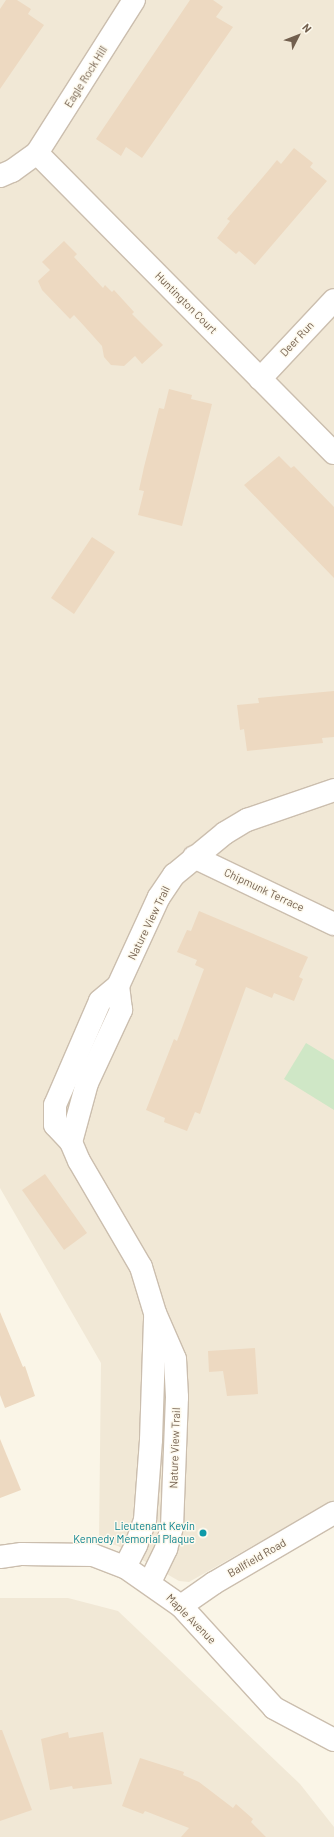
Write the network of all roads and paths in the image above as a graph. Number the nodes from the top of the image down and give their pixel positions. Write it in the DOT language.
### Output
graph roads {
  1 [pos="134,0"];
  2 [pos="37,153"];
  3 [pos="0,176"];
  4 [pos="334,300"];
  5 [pos="260,379"];
  6 [pos="334,453"];
  7 [pos="334,790"];
  8 [pos="194,858"];
  9 [pos="334,924"];
  10 [pos="155,1313"];
  11 [pos="334,1513"];
  12 [pos="0,1557"];
  13 [pos="125,1567"];
  14 [pos="150,1582"];
  15 [pos="181,1606"];
  16 [pos="333,1742"];
  1 -- 2 [label="street, Eagle Rock Hill"];
  2 -- 3 [label="street"];
  2 -- 5 [label="street, Huntington Court"];
  4 -- 5 [label="street, Deer Run"];
  5 -- 6 [label="street, Huntington Court"];
  7 -- 8 [label="street, Nature View Trail"];
  8 -- 9 [label="street, Chipmunk Terrace"];
  8 -- 10 [label="street, Nature View Trail"];
  10 -- 13 [label="street, Nature View Trail"];
  10 -- 14 [label="street, Nature View Trail"];
  11 -- 15 [label="street, Ballfield Road"];
  12 -- 13 [label="street, Maple Avenue"];
  13 -- 14 [label="street, Maple Avenue"];
  14 -- 15 [label="street, Maple Avenue"];
  15 -- 16 [label="street, Maple Avenue"];
}
